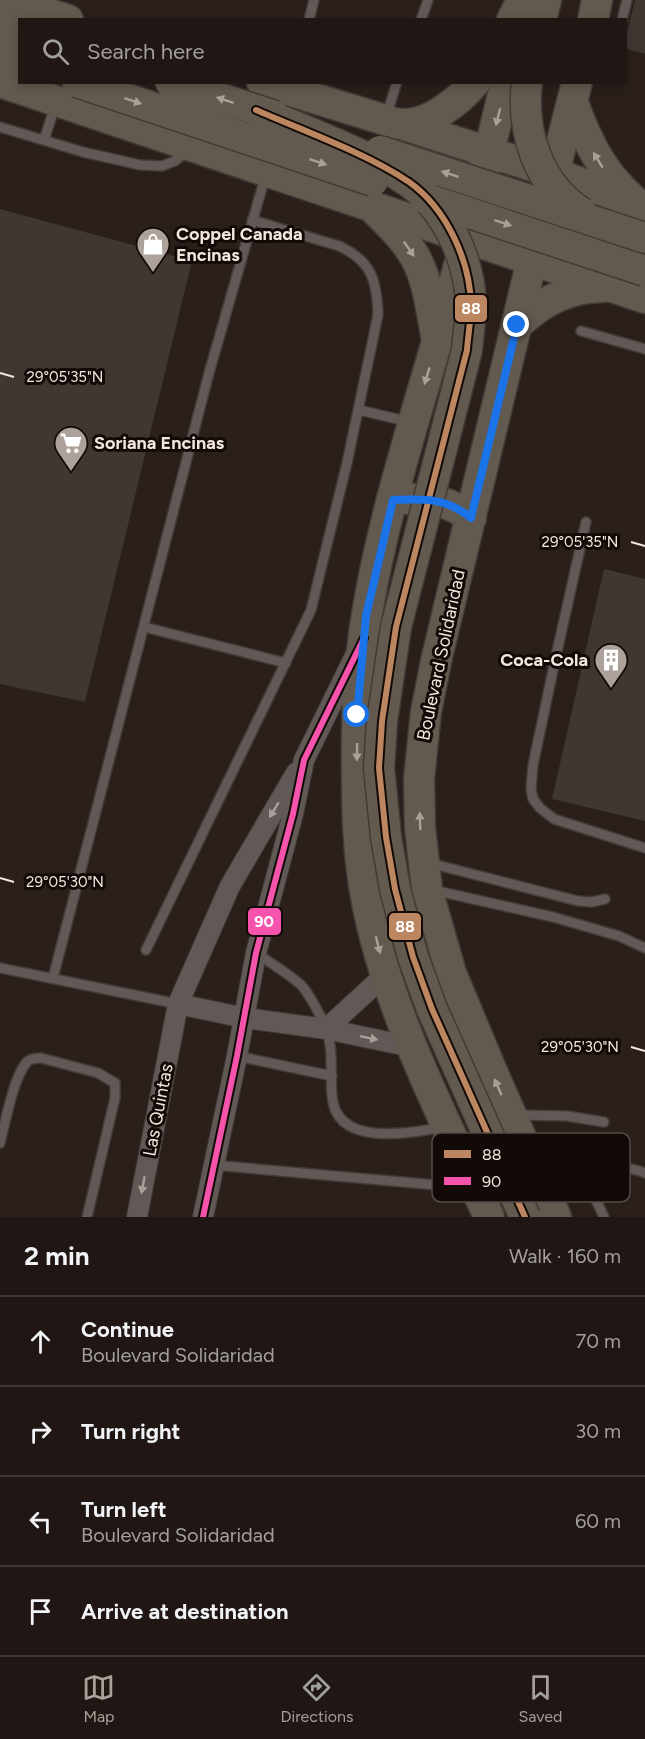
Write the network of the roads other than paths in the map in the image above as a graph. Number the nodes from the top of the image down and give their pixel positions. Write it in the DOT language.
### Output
graph roads {
  1 [pos="8,0"];
  2 [pos="314,0"];
  3 [pos="428,0"];
  4 [pos="522,0"];
  5 [pos="527,0"];
  6 [pos="546,0"];
  7 [pos="597,0"];
  8 [pos="627,0"];
  9 [pos="62,18"];
  10 [pos="310,18"];
  11 [pos="422,18"];
  12 [pos="513,18"];
  13 [pos="522,18"];
  14 [pos="542,18"];
  15 [pos="593,18"];
  16 [pos="622,18"];
  17 [pos="0,28"];
  18 [pos="18,33"];
  19 [pos="0,57"];
  20 [pos="18,62"];
  21 [pos="0,82"];
  22 [pos="181,84"];
  23 [pos="398,84"];
  24 [pos="473,84"];
  25 [pos="506,84"];
  26 [pos="527,84"];
  27 [pos="578,90"];
  28 [pos="67,92"];
  29 [pos="279,101"];
  30 [pos="394,122"];
  31 [pos="0,127"];
  32 [pos="277,136"];
  33 [pos="44,140"];
  34 [pos="192,146"];
  35 [pos="489,152"];
  36 [pos="267,170"];
  37 [pos="554,173"];
  38 [pos="370,205"];
  39 [pos="641,205"];
  40 [pos="252,220"];
  41 [pos="645,238"];
  42 [pos="465,239"];
  43 [pos="645,248"];
  44 [pos="532,260"];
  45 [pos="645,271"];
  46 [pos="612,286"];
  47 [pos="645,298"];
  48 [pos="517,325"];
  49 [pos="581,331"];
  50 [pos="437,343"];
  51 [pos="645,349"];
  52 [pos="359,410"];
  53 [pos="412,423"];
  54 [pos="393,500"];
  55 [pos="471,518"];
  56 [pos="586,522"];
  57 [pos="144,627"];
  58 [pos="364,638"];
  59 [pos="286,663"];
  60 [pos="304,760"];
  61 [pos="645,848"];
  62 [pos="426,875"];
  63 [pos="605,899"];
  64 [pos="645,948"];
  65 [pos="146,950"];
  66 [pos="256,953"];
  67 [pos="0,968"];
  68 [pos="385,975"];
  69 [pos="53,978"];
  70 [pos="178,1004"];
  71 [pos="245,1018"];
  72 [pos="326,1029"];
  73 [pos="412,1047"];
  74 [pos="237,1056"];
  75 [pos="332,1076"];
  76 [pos="511,1115"];
  77 [pos="604,1122"];
  78 [pos="448,1126"];
  79 [pos="451,1133"];
  80 [pos="487,1133"];
  81 [pos="519,1133"];
  82 [pos="0,1143"];
  83 [pos="213,1165"];
  84 [pos="630,1171"];
  85 [pos="645,1173"];
  86 [pos="432,1185"];
  87 [pos="482,1202"];
  88 [pos="518,1202"];
  89 [pos="549,1202"];
  90 [pos="597,1202"];
  91 [pos="87,1217"];
  92 [pos="137,1217"];
  93 [pos="202,1217"];
  94 [pos="489,1217"];
  95 [pos="525,1217"];
  96 [pos="556,1217"];
  97 [pos="604,1217"];
  1 -- 9 [label="main road"];
  2 -- 10 [label="lane"];
  3 -- 11 [label="lane"];
  4 -- 12 [label="main road"];
  5 -- 13 [label="main road"];
  6 -- 14 [label="main road"];
  7 -- 15 [label="main road"];
  8 -- 16 [label="lane"];
  17 -- 18 [label="main road"];
  19 -- 20 [label="main road"];
  21 -- 28 [label="main road"];
  29 -- 22 [label="main road, one-way, bridge"];
  23 -- 30 [label="lane"];
  24 -- 30 [label="main road"];
  25 -- 35 [label="main road, one-way"];
  26 -- 43 [label="main road, bridge"];
  27 -- 37 [label="main road, Boulevard Solidaridad"];
  39 -- 27 [label="main road, one-way"];
  28 -- 33 [label="lane"];
  28 -- 34 [label="main road"];
  28 -- 45 [label="main road, one-way, bridge"];
  29 -- 30 [label="main road"];
  41 -- 29 [label="main road, one-way, bridge"];
  29 -- 80 [label="main road, bridge"];
  30 -- 35 [label="main road"];
  31 -- 33 [label="lane"];
  32 -- 36 [label="lane"];
  33 -- 34 [label="lane"];
  34 -- 36 [label="main road"];
  35 -- 37 [label="main road"];
  35 -- 42 [label="main road"];
  36 -- 38 [label="main road"];
  36 -- 40 [label="lane"];
  37 -- 39 [label="main road"];
  37 -- 44 [label="main road, Boulevard Solidaridad"];
  38 -- 42 [label="main road"];
  38 -- 50 [label="main road, one-way"];
  40 -- 52 [label="lane"];
  40 -- 57 [label="lane"];
  42 -- 44 [label="main road"];
  42 -- 50 [label="main road"];
  44 -- 46 [label="main road"];
  44 -- 48 [label="main road, Boulevard Solidaridad"];
  46 -- 47 [label="main road"];
  46 -- 48 [label="main road"];
  48 -- 55 [label="main road, Boulevard Solidaridad"];
  49 -- 51 [label="lane"];
  50 -- 53 [label="main road, one-way"];
  52 -- 53 [label="lane"];
  52 -- 59 [label="lane"];
  53 -- 54 [label="main road"];
  54 -- 55 [label="main road"];
  54 -- 58 [label="main road"];
  62 -- 55 [label="main road, Boulevard Solidaridad, one-way"];
  56 -- 61 [label="lane"];
  57 -- 59 [label="lane"];
  57 -- 69 [label="lane"];
  58 -- 60 [label="street"];
  58 -- 68 [label="main road, one-way"];
  59 -- 65 [label="lane"];
  60 -- 66 [label="street"];
  60 -- 70 [label="street, Las Quintas, one-way"];
  62 -- 63 [label="lane"];
  62 -- 64 [label="lane"];
  76 -- 62 [label="main road, Boulevard Solidaridad, one-way"];
  66 -- 71 [label="street"];
  66 -- 72 [label="lane"];
  67 -- 69 [label="lane"];
  68 -- 72 [label="street"];
  68 -- 73 [label="main road"];
  69 -- 70 [label="lane"];
  70 -- 71 [label="street"];
  70 -- 92 [label="street, Las Quintas, one-way"];
  71 -- 72 [label="street"];
  71 -- 74 [label="street"];
  72 -- 73 [label="street, one-way"];
  72 -- 75 [label="lane"];
  73 -- 78 [label="main road"];
  74 -- 75 [label="lane"];
  74 -- 83 [label="street"];
  75 -- 78 [label="lane"];
  76 -- 77 [label="lane"];
  76 -- 81 [label="main road, Boulevard Solidaridad"];
  78 -- 79 [label="main road"];
  82 -- 91 [label="lane"];
  83 -- 86 [label="lane"];
  83 -- 93 [label="street"];
  84 -- 85 [label="lane"];
  87 -- 94 [label="main road"];
  88 -- 95 [label="main road, bridge"];
  89 -- 96 [label="main road, Boulevard Solidaridad"];
  90 -- 97 [label="lane"];
}
